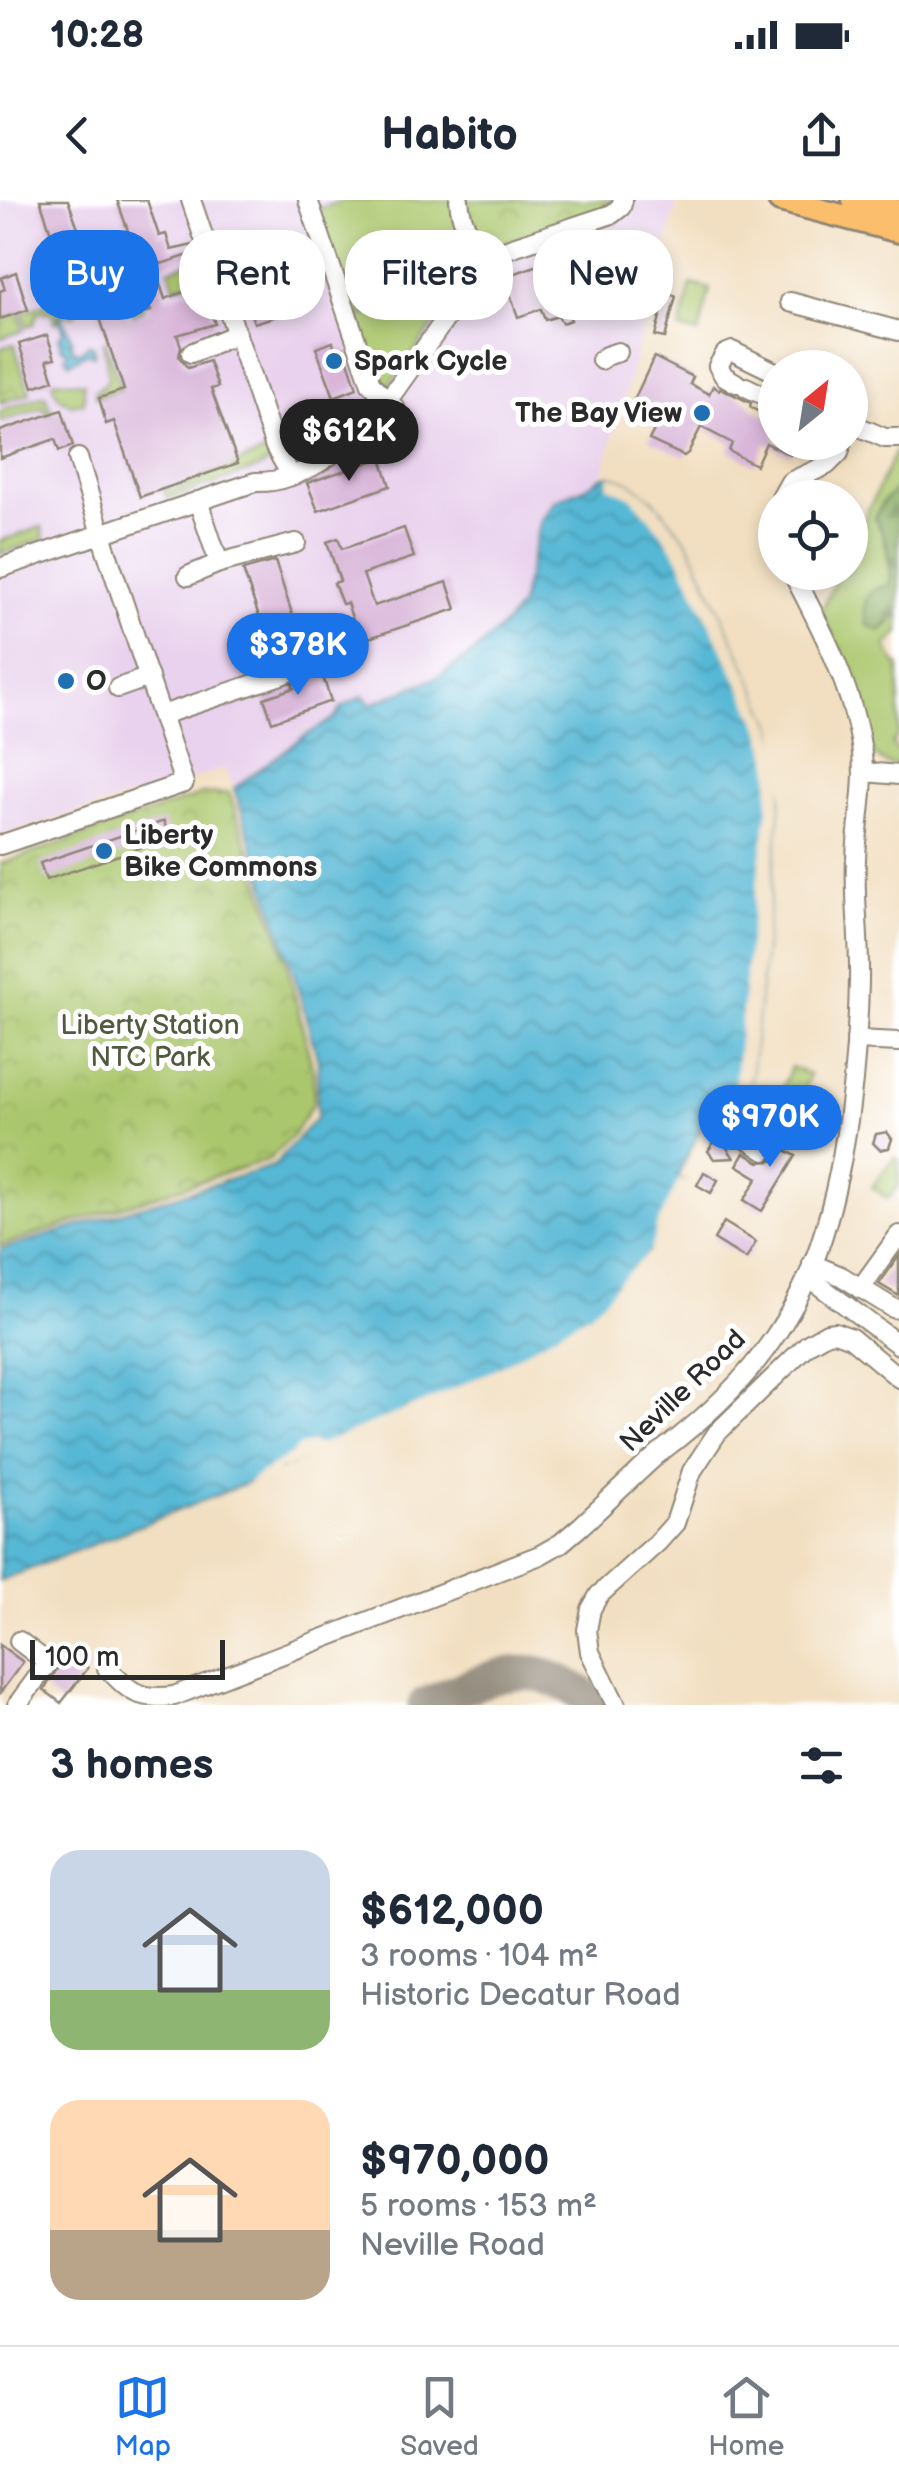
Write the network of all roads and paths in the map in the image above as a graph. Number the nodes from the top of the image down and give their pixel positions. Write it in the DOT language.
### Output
graph roads {
  1 [pos="191,200"];
  2 [pos="308,200"];
  3 [pos="460,200"];
  4 [pos="623,200"];
  5 [pos="780,200"];
  6 [pos="854,200"];
  7 [pos="899,211"];
  8 [pos="467,230"];
  9 [pos="899,231"];
  10 [pos="513,247"];
  11 [pos="790,302"];
  12 [pos="447,320"];
  13 [pos="899,332"];
  14 [pos="237,334"];
  15 [pos="191,352"];
  16 [pos="758,364"];
  17 [pos="758,393"];
  18 [pos="391,405"];
  19 [pos="868,432"];
  20 [pos="899,438"];
  21 [pos="275,447"];
  22 [pos="78,458"];
  23 [pos="832,460"];
  24 [pos="291,475"];
  25 [pos="794,480"];
  26 [pos="255,482"];
  27 [pos="198,501"];
  28 [pos="101,534"];
  29 [pos="296,543"];
  30 [pos="218,563"];
  31 [pos="0,568"];
  32 [pos="188,576"];
  33 [pos="800,590"];
  34 [pos="328,644"];
  35 [pos="149,678"];
  36 [pos="118,688"];
  37 [pos="162,715"];
  38 [pos="865,772"];
  39 [pos="899,775"];
  40 [pos="0,846"];
  41 [pos="856,1040"];
  42 [pos="899,1042"];
  43 [pos="714,1119"];
  44 [pos="765,1151"];
  45 [pos="899,1235"];
  46 [pos="810,1270"];
  47 [pos="860,1288"];
  48 [pos="899,1309"];
  49 [pos="899,1344"];
  50 [pos="899,1378"];
  51 [pos="19,1641"];
  52 [pos="106,1657"];
  53 [pos="17,1705"];
  54 [pos="616,1705"];
  1 -- 14 [label="street"];
  2 -- 18 [label="street"];
  3 -- 8 [label="street"];
  4 -- 10 [label="street"];
  5 -- 9 [label="main road"];
  6 -- 7 [label="main road"];
  11 -- 13 [label="street"];
  12 -- 18 [label="street"];
  14 -- 15 [label="street"];
  14 -- 21 [label="street"];
  16 -- 17 [label="street"];
  18 -- 24 [label="street"];
  19 -- 20 [label="street"];
  21 -- 24 [label="street"];
  21 -- 26 [label="street"];
  22 -- 28 [label="street"];
  23 -- 25 [label="street"];
  24 -- 26 [label="street"];
  26 -- 27 [label="street"];
  27 -- 28 [label="street"];
  27 -- 30 [label="street"];
  28 -- 31 [label="street"];
  28 -- 35 [label="street"];
  29 -- 30 [label="street"];
  30 -- 32 [label="street"];
  33 -- 38 [label="street, Neville Road"];
  34 -- 37 [label="street"];
  35 -- 36 [label="street"];
  35 -- 37 [label="street"];
  37 -- 40 [label="street"];
  38 -- 39 [label="street"];
  38 -- 41 [label="street, Neville Road"];
  41 -- 42 [label="street"];
  41 -- 46 [label="street, Neville Road"];
  43 -- 44 [label="street"];
  45 -- 47 [label="street"];
  46 -- 47 [label="street"];
  46 -- 49 [label="street"];
  46 -- 52 [label="street, Neville Road"];
  47 -- 48 [label="street"];
  50 -- 54 [label="street"];
  51 -- 53 [label="street"];
}
